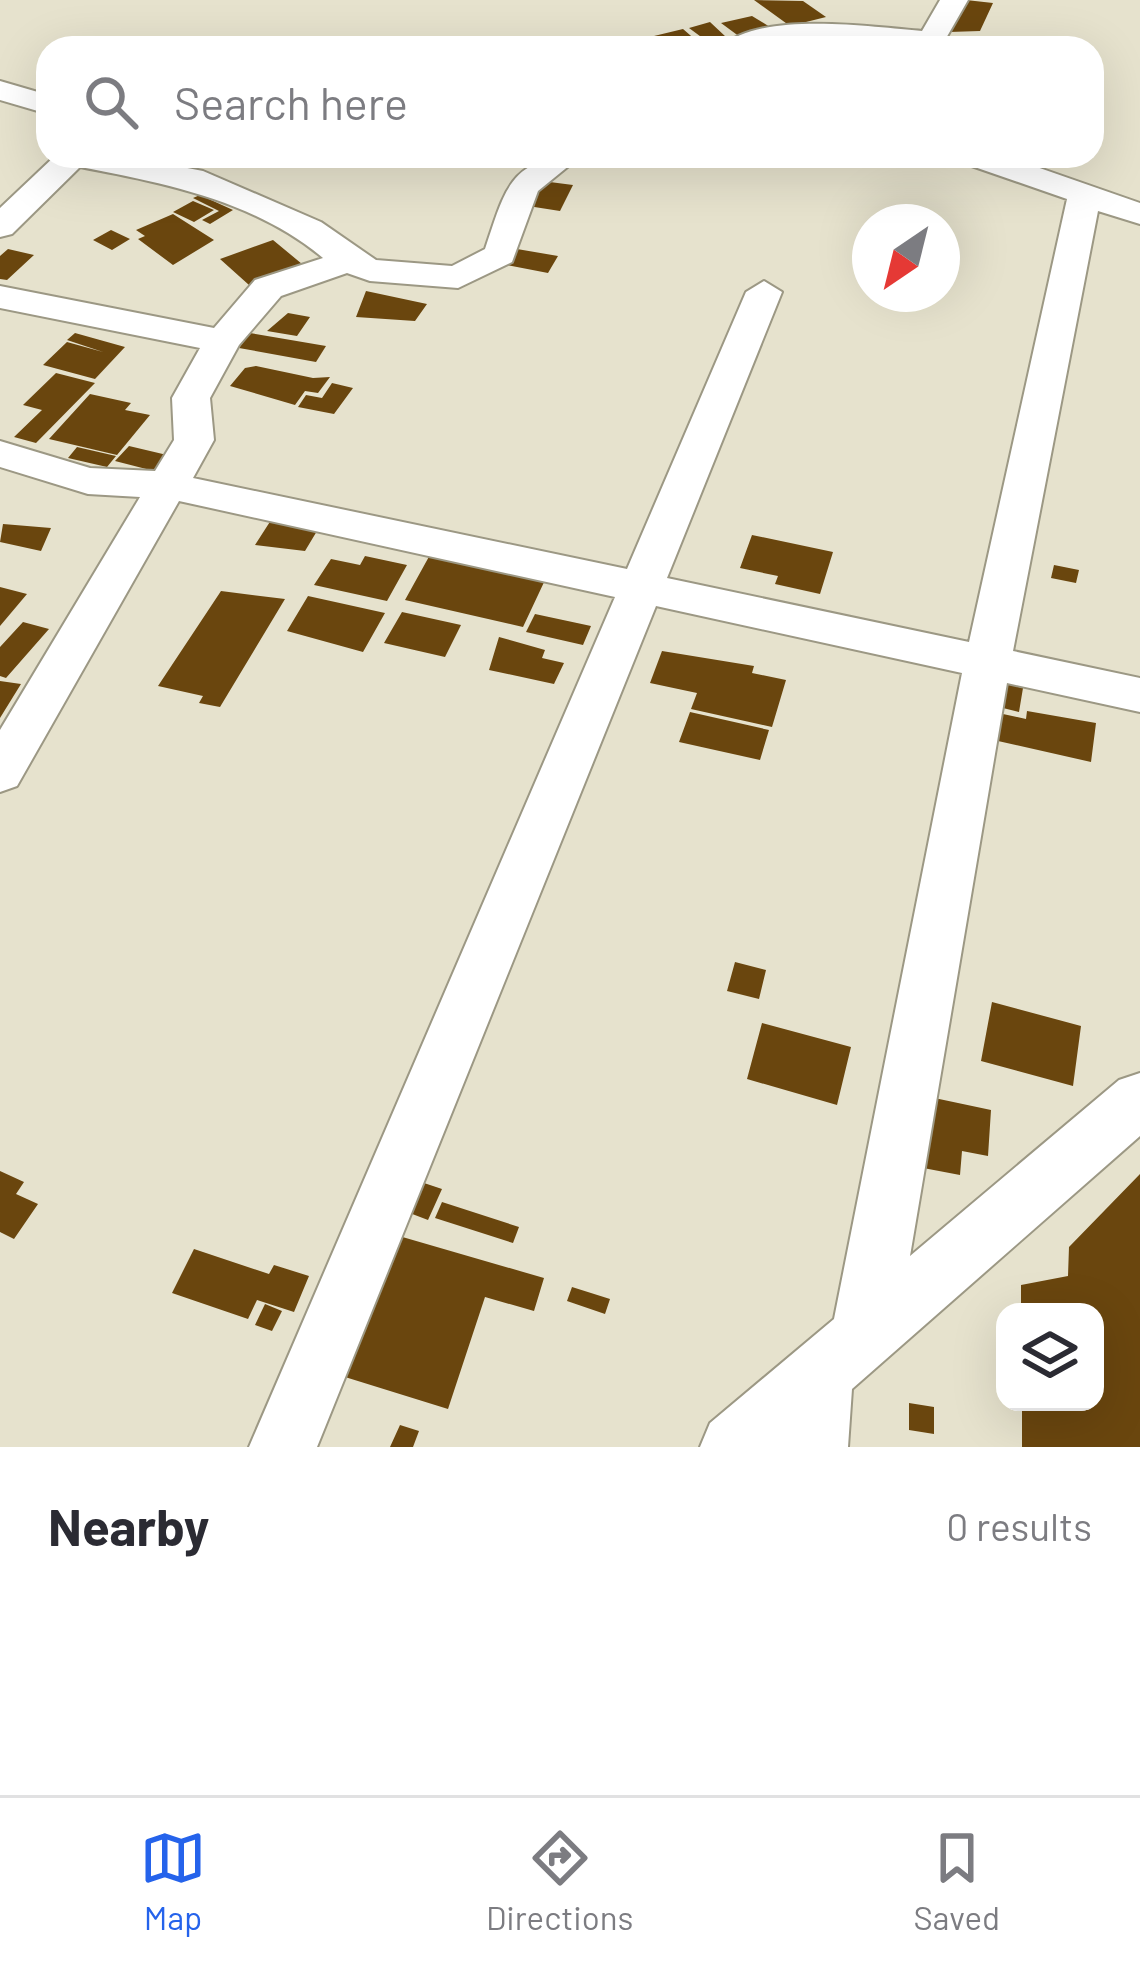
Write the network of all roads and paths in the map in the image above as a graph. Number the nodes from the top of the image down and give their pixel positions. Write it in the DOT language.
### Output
graph roads {
  1 [pos="954,0"];
  2 [pos="782,36"];
  3 [pos="847,36"];
  4 [pos="938,36"];
  5 [pos="0,90"];
  6 [pos="36,101"];
  7 [pos="61,168"];
  8 [pos="137,168"];
  9 [pos="549,168"];
  10 [pos="1007,168"];
  11 [pos="0,181"];
  12 [pos="40,188"];
  13 [pos="1084,196"];
  14 [pos="1140,214"];
  15 [pos="0,227"];
  16 [pos="348,261"];
  17 [pos="764,292"];
  18 [pos="0,297"];
  19 [pos="223,341"];
  20 [pos="0,454"];
  21 [pos="165,485"];
  22 [pos="642,584"];
  23 [pos="988,659"];
  24 [pos="1140,695"];
  25 [pos="0,771"];
  26 [pos="1140,1100"];
  27 [pos="842,1351"];
  28 [pos="283,1447"];
  29 [pos="734,1447"];
  30 [pos="814,1447"];
  1 -- 4 [label="street"];
  2 -- 3 [label="street"];
  5 -- 6 [label="street"];
  7 -- 12 [label="street"];
  8 -- 16 [label="street"];
  9 -- 16 [label="street"];
  10 -- 13 [label="street"];
  11 -- 12 [label="street"];
  12 -- 15 [label="street"];
  13 -- 14 [label="street"];
  13 -- 23 [label="street"];
  16 -- 19 [label="street"];
  17 -- 22 [label="street"];
  18 -- 19 [label="street"];
  19 -- 21 [label="street"];
  20 -- 21 [label="street"];
  21 -- 22 [label="street"];
  21 -- 25 [label="street"];
  22 -- 23 [label="street"];
  22 -- 28 [label="street"];
  23 -- 24 [label="street"];
  23 -- 27 [label="street"];
  26 -- 27 [label="street"];
  27 -- 29 [label="street"];
  27 -- 30 [label="street"];
}
